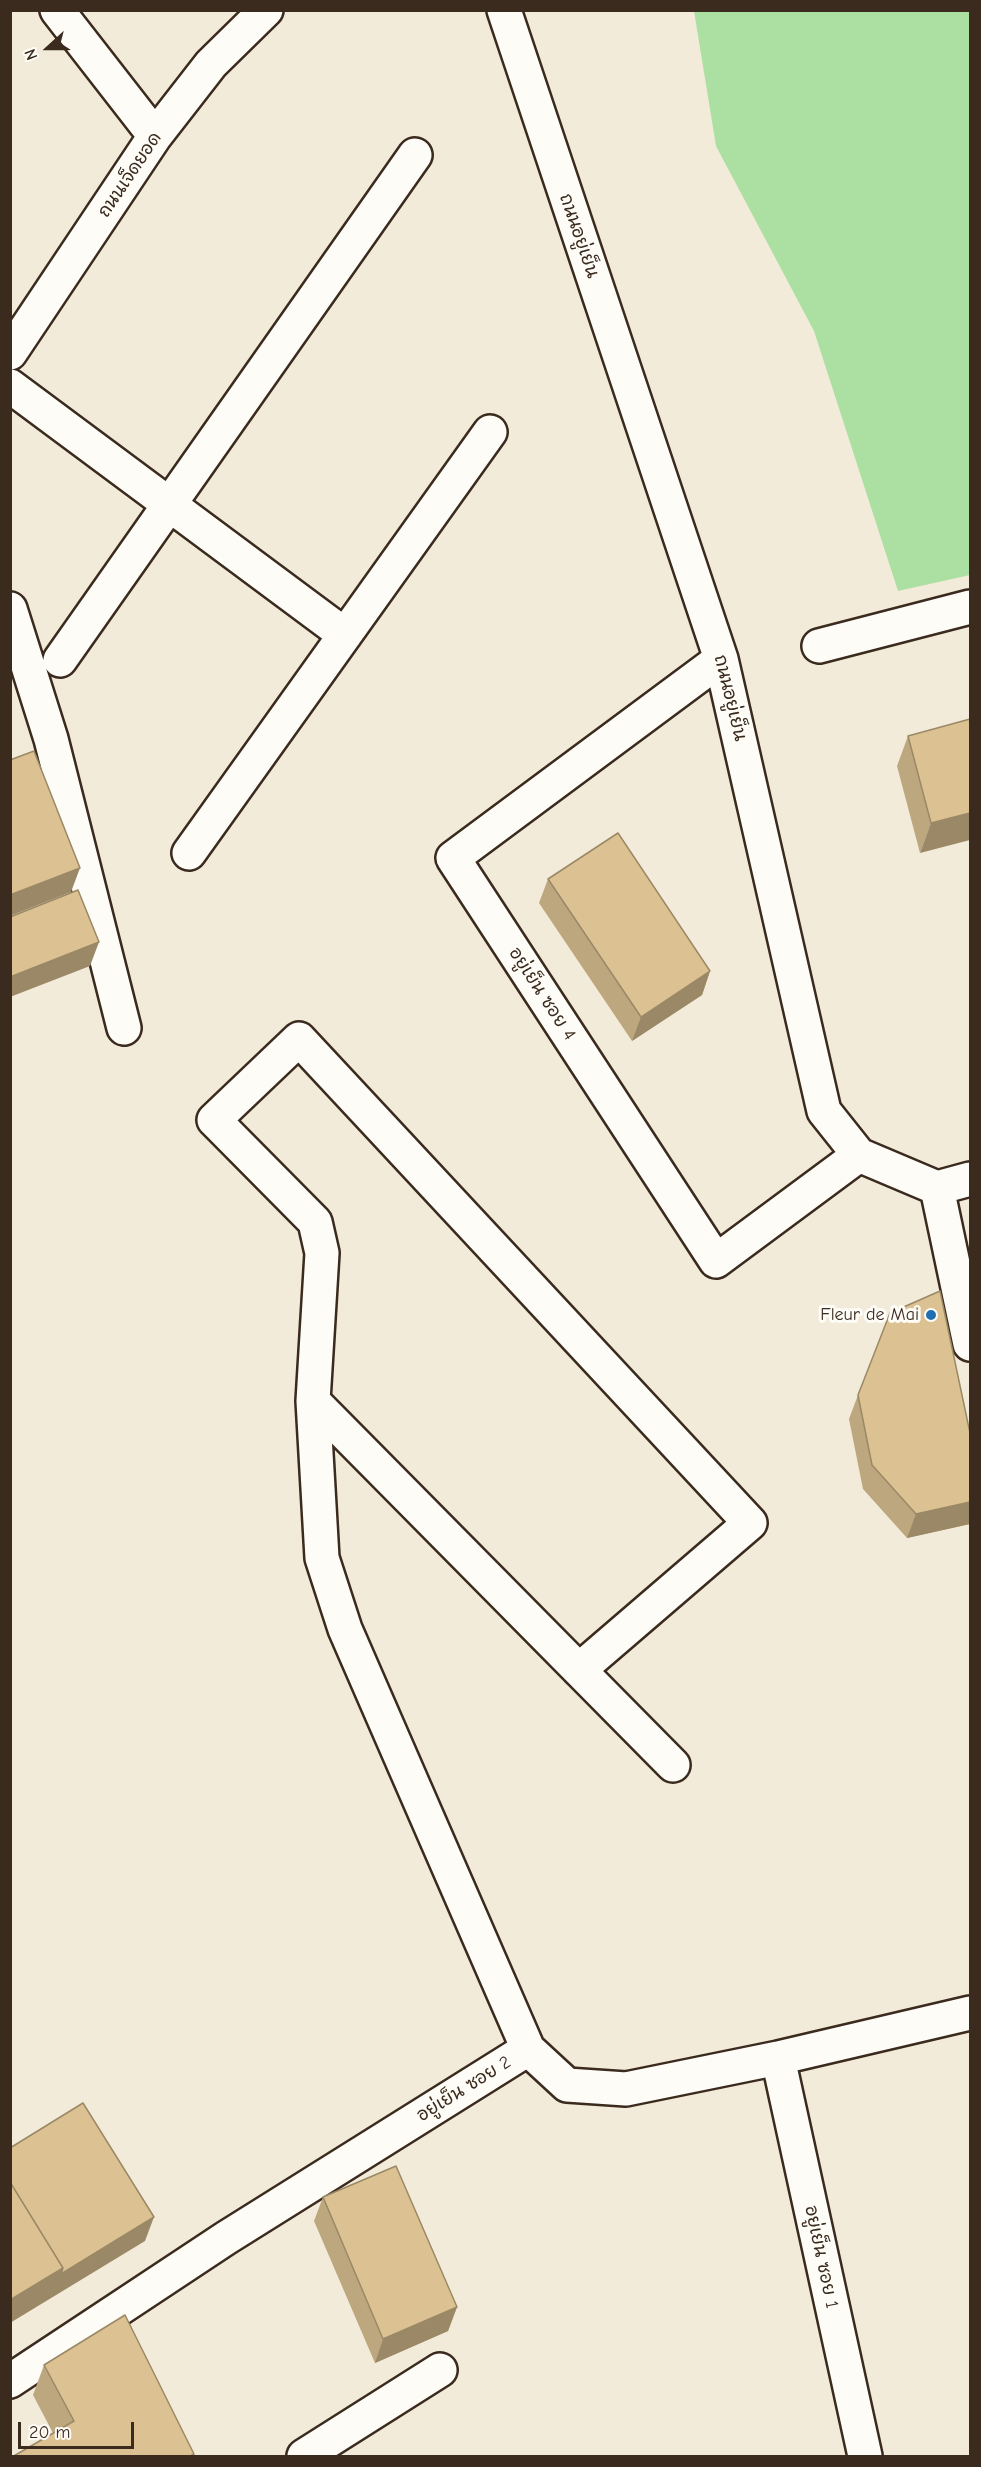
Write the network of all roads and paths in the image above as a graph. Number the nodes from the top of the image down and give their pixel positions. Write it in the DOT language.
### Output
graph roads {
  1 [pos="57,10"];
  2 [pos="266,10"];
  3 [pos="504,10"];
  4 [pos="155,136"];
  5 [pos="415,154"];
  6 [pos="10,353"];
  7 [pos="10,386"];
  8 [pos="490,432"];
  9 [pos="170,504"];
  10 [pos="970,607"];
  11 [pos="10,609"];
  12 [pos="345,635"];
  13 [pos="819,646"];
  14 [pos="721,659"];
  15 [pos="60,660"];
  16 [pos="189,853"];
  17 [pos="124,1028"];
  18 [pos="859,1155"];
  19 [pos="970,1179"];
  20 [pos="938,1188"];
  21 [pos="970,1344"];
  22 [pos="313,1401"];
  23 [pos="579,1670"];
  24 [pos="673,1765"];
  25 [pos="970,2013"];
  26 [pos="528,2049"];
  27 [pos="778,2058"];
  28 [pos="440,2370"];
  29 [pos="10,2381"];
  30 [pos="304,2457"];
  31 [pos="865,2457"];
  1 -- 4 [label="street"];
  2 -- 4 [label="street, ถนนเจ็ดยอด"];
  3 -- 14 [label="street, ถนนอยู่เย็น"];
  4 -- 6 [label="street, ถนนเจ็ดยอด"];
  5 -- 9 [label="street"];
  7 -- 9 [label="street"];
  8 -- 12 [label="street"];
  9 -- 12 [label="street"];
  9 -- 15 [label="street"];
  10 -- 13 [label="street"];
  11 -- 17 [label="street"];
  12 -- 16 [label="street"];
  14 -- 18 [label="street, ถนนอยู่เย็น"];
  14 -- 18 [label="street, อยู่เย็น ซอย 4"];
  18 -- 20 [label="street, ถนนอยู่เย็น"];
  19 -- 20 [label="street"];
  20 -- 21 [label="street"];
  22 -- 23 [label="street"];
  22 -- 23 [label="street"];
  22 -- 26 [label="street"];
  23 -- 24 [label="street"];
  25 -- 27 [label="street, อยู่เย็น ซอย 2"];
  26 -- 27 [label="street, อยู่เย็น ซอย 2"];
  26 -- 29 [label="street, อยู่เย็น ซอย 2"];
  27 -- 31 [label="street, อยู่เย็น ซอย 1"];
  28 -- 30 [label="street"];
}
